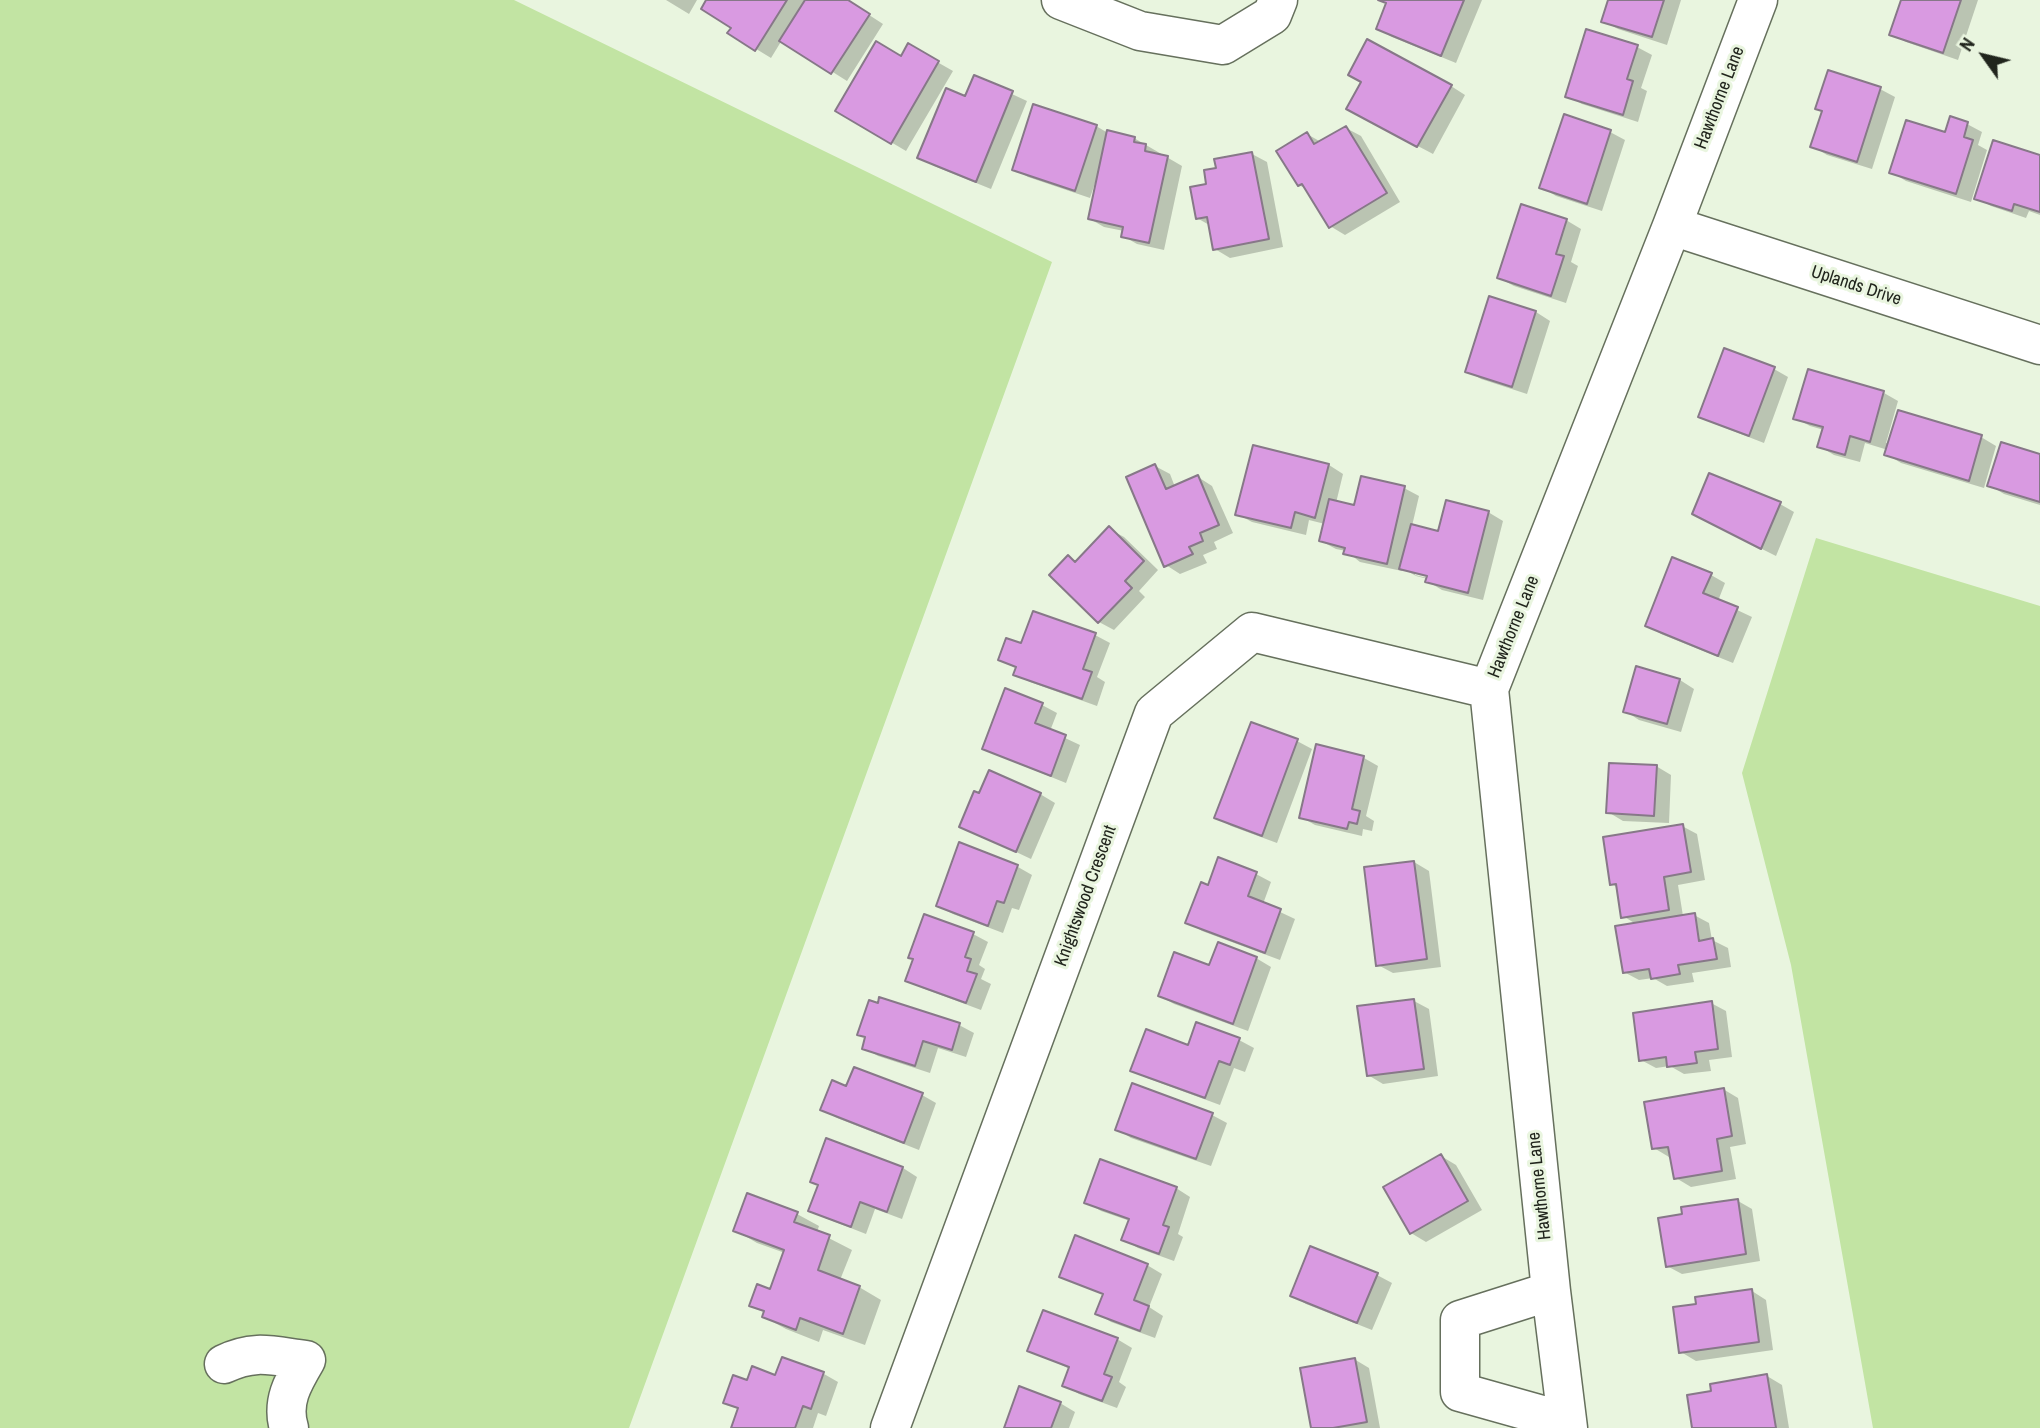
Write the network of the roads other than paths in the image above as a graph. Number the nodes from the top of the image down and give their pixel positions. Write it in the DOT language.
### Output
graph roads {
  1 [pos="1061,0"];
  2 [pos="1278,0"];
  3 [pos="1758,0"];
  4 [pos="1672,226"];
  5 [pos="2040,345"];
  6 [pos="1489,689"];
  7 [pos="1550,1291"];
  8 [pos="224,1364"];
  9 [pos="1567,1425"];
  10 [pos="289,1428"];
  11 [pos="890,1428"];
  1 -- 2 [label="street"];
  3 -- 4 [label="street, Hawthorne Lane"];
  4 -- 5 [label="street, Uplands Drive"];
  4 -- 6 [label="street, Hawthorne Lane"];
  6 -- 7 [label="street, Hawthorne Lane"];
  6 -- 11 [label="street, Knightswood Crescent"];
  7 -- 9 [label="street, Hawthorne Lane"];
  7 -- 9 [label="street, Hawthorne Lane"];
  8 -- 10 [label="street"];
}
